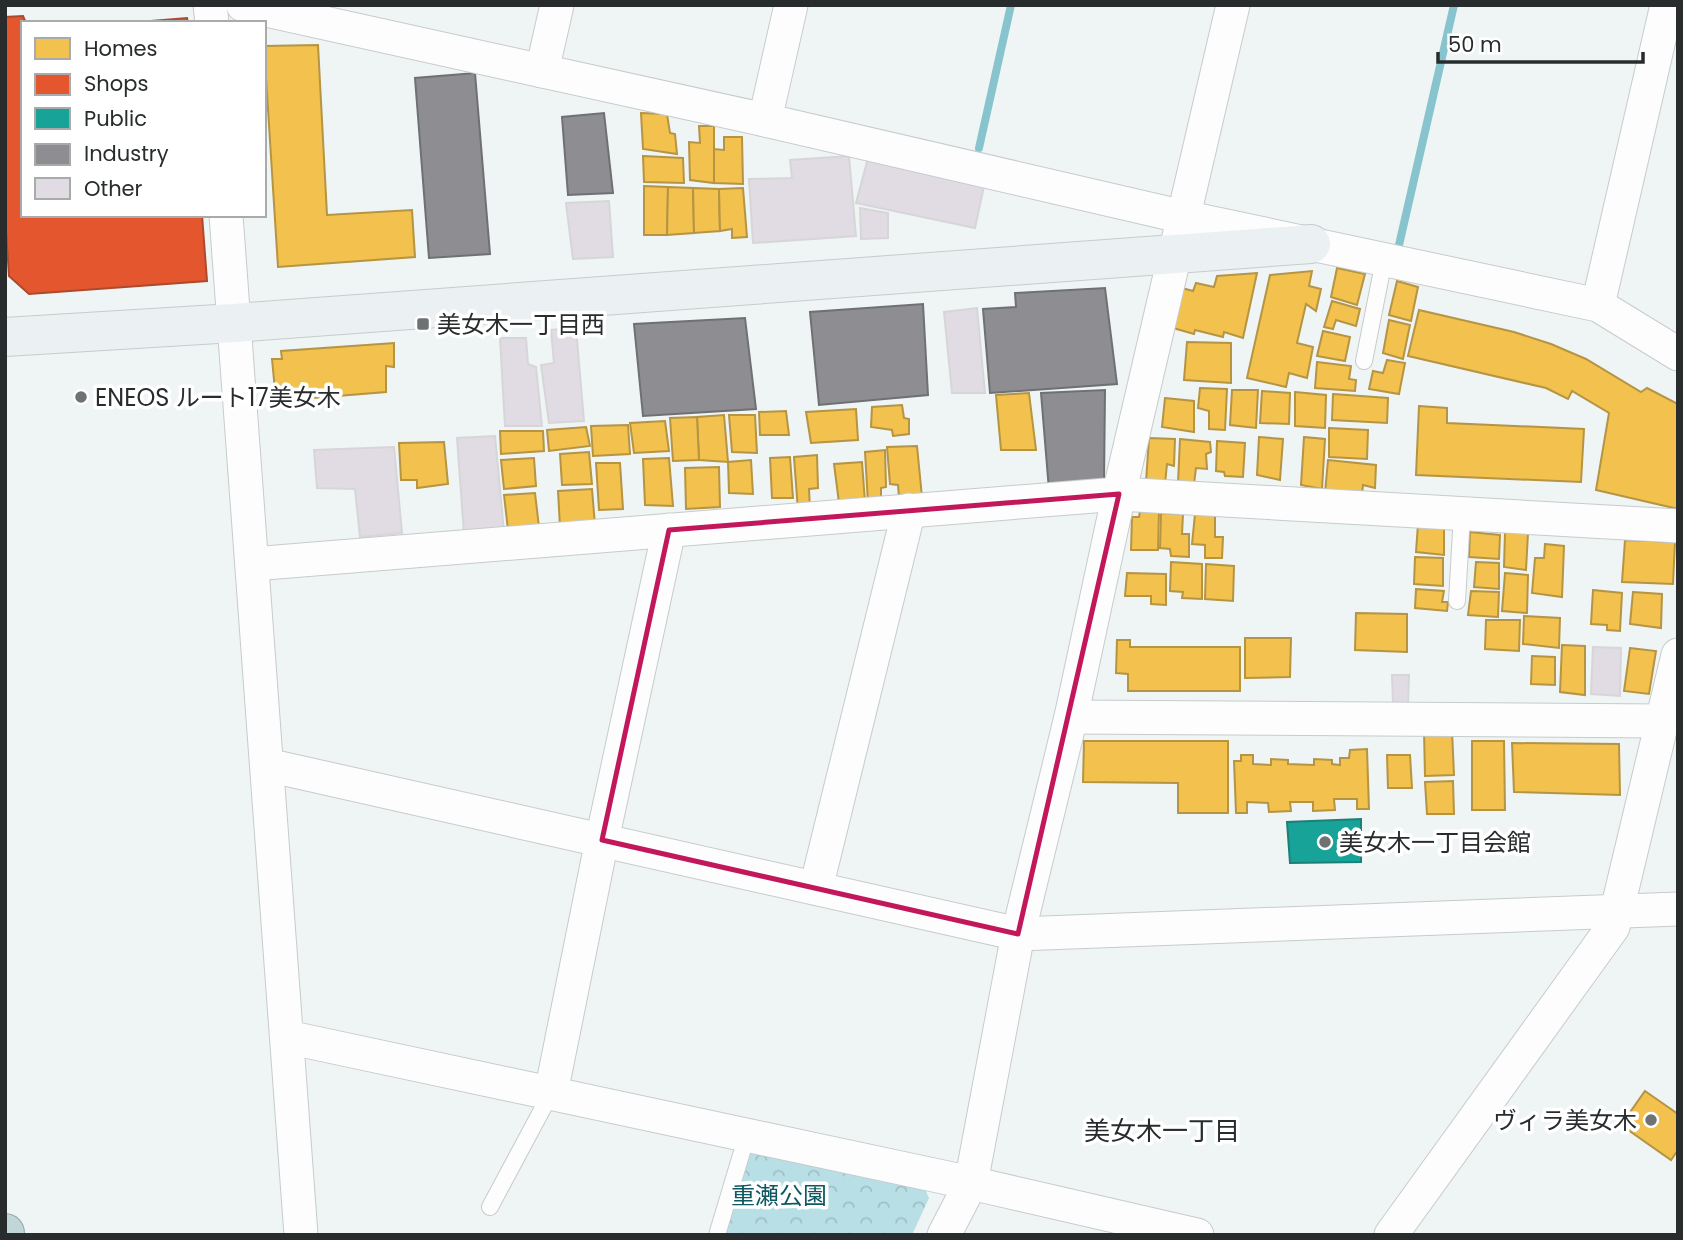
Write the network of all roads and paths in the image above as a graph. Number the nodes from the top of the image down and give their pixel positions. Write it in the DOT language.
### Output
graph roads {
  1 [pos="243,5"];
  2 [pos="557,5"];
  3 [pos="791,5"];
  4 [pos="1233,5"];
  5 [pos="1667,5"];
  6 [pos="343,16"];
  7 [pos="542,71"];
  8 [pos="765,120"];
  9 [pos="226,217"];
  10 [pos="1184,217"];
  11 [pos="1311,244"];
  12 [pos="1175,254"];
  13 [pos="1384,260"];
  14 [pos="1598,305"];
  15 [pos="234,323"];
  16 [pos="5,337"];
  17 [pos="1678,354"];
  18 [pos="1364,361"];
  19 [pos="1119,494"];
  20 [pos="909,510"];
  21 [pos="1462,514"];
  22 [pos="1678,526"];
  23 [pos="669,530"];
  24 [pos="252,564"];
  25 [pos="1457,601"];
  26 [pos="1678,655"];
  27 [pos="1071,717"];
  28 [pos="1662,721"];
  29 [pos="267,765"];
  30 [pos="602,840"];
  31 [pos="816,888"];
  32 [pos="1678,909"];
  33 [pos="1617,912"];
  34 [pos="1018,934"];
  35 [pos="287,1037"];
  36 [pos="551,1093"];
  37 [pos="747,1135"];
  38 [pos="971,1182"];
  39 [pos="490,1207"];
  40 [pos="301,1235"];
  41 [pos="717,1235"];
  42 [pos="944,1235"];
  43 [pos="1197,1235"];
  44 [pos="1391,1235"];
  1 -- 6 [label="street"];
  2 -- 7 [label="street"];
  3 -- 8 [label="street"];
  4 -- 10 [label="street"];
  5 -- 14 [label="street"];
  6 -- 7 [label="street"];
  7 -- 8 [label="street"];
  8 -- 10 [label="street"];
  9 -- 15 [label="street"];
  10 -- 11 [label="street"];
  10 -- 12 [label="street"];
  11 -- 12 [label="street"];
  11 -- 13 [label="street"];
  12 -- 15 [label="street"];
  12 -- 19 [label="street"];
  13 -- 14 [label="street"];
  13 -- 18 [label="lane"];
  14 -- 17 [label="street"];
  15 -- 16 [label="street"];
  15 -- 24 [label="street"];
  19 -- 20 [label="street"];
  19 -- 21 [label="street"];
  19 -- 27 [label="street"];
  20 -- 23 [label="street"];
  20 -- 31 [label="street"];
  21 -- 22 [label="street"];
  21 -- 25 [label="lane"];
  23 -- 24 [label="street"];
  23 -- 30 [label="street"];
  24 -- 29 [label="street"];
  26 -- 28 [label="street"];
  27 -- 28 [label="street"];
  27 -- 34 [label="street"];
  28 -- 33 [label="street"];
  29 -- 30 [label="street"];
  29 -- 35 [label="street"];
  30 -- 31 [label="street"];
  30 -- 36 [label="street"];
  31 -- 34 [label="street"];
  32 -- 33 [label="street"];
  33 -- 34 [label="street"];
  33 -- 44 [label="street"];
  34 -- 38 [label="street"];
  35 -- 36 [label="street"];
  35 -- 40 [label="street"];
  36 -- 37 [label="street"];
  36 -- 39 [label="lane"];
  37 -- 38 [label="street"];
  37 -- 41 [label="lane"];
  38 -- 42 [label="street"];
  38 -- 43 [label="street"];
}
